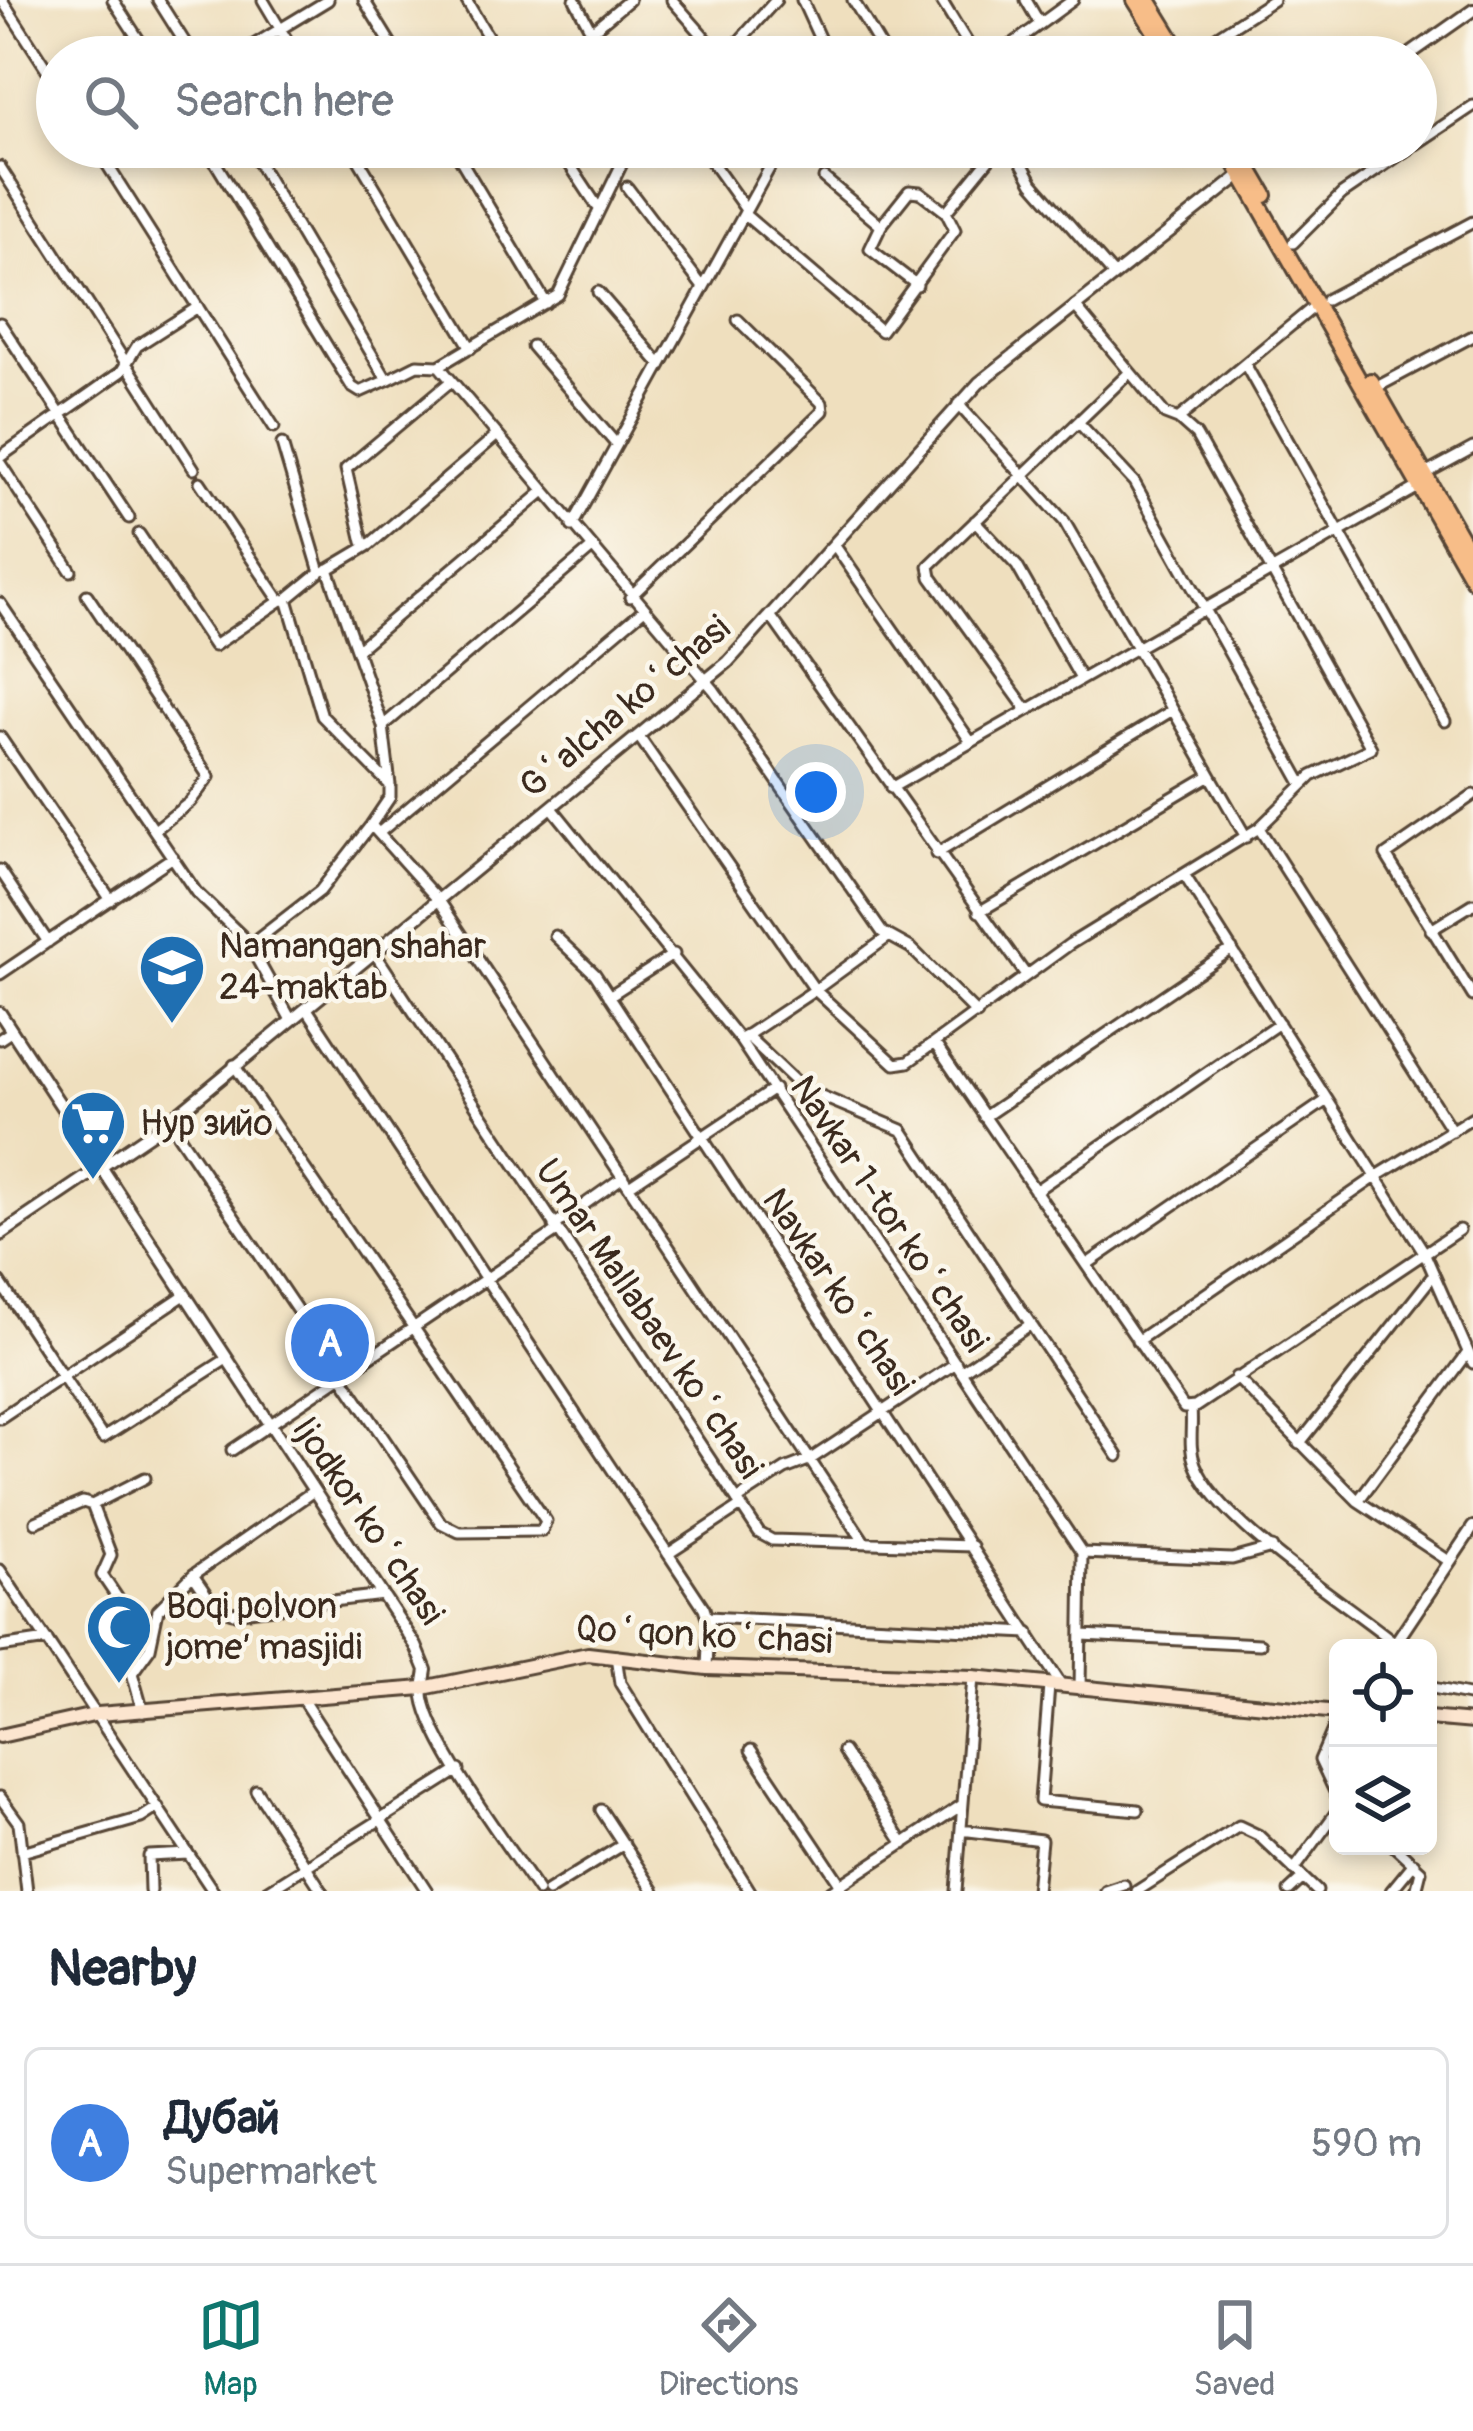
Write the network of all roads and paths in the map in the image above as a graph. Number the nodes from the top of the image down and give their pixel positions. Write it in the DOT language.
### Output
graph roads {
  1 [pos="2,0"];
  2 [pos="112,0"];
  3 [pos="158,0"];
  4 [pos="262,0"];
  5 [pos="328,0"];
  6 [pos="364,0"];
  7 [pos="466,0"];
  8 [pos="575,0"];
  9 [pos="628,0"];
  10 [pos="671,0"];
  11 [pos="776,0"];
  12 [pos="802,0"];
  13 [pos="853,0"];
  14 [pos="941,0"];
  15 [pos="1026,0"];
  16 [pos="1073,0"];
  17 [pos="1136,0"];
  18 [pos="1148,0"];
  19 [pos="1273,0"];
  20 [pos="1473,10"];
  21 [pos="1040,24"];
  22 [pos="280,29"];
  23 [pos="594,29"];
  24 [pos="136,36"];
  25 [pos="181,36"];
  26 [pos="268,36"];
  27 [pos="284,36"];
  28 [pos="386,36"];
  29 [pos="487,36"];
  30 [pos="596,36"];
  31 [pos="704,36"];
  32 [pos="743,36"];
  33 [pos="818,36"];
  34 [pos="874,36"];
  35 [pos="963,36"];
  36 [pos="1023,36"];
  37 [pos="1158,36"];
  38 [pos="1171,36"];
  39 [pos="1217,36"];
  40 [pos="1436,36"];
  41 [pos="36,53"];
  42 [pos="1473,106"];
  43 [pos="1437,129"];
  44 [pos="0,167"];
  45 [pos="110,168"];
  46 [pos="219,168"];
  47 [pos="261,168"];
  48 [pos="364,168"];
  49 [pos="466,168"];
  50 [pos="572,168"];
  51 [pos="618,168"];
  52 [pos="715,168"];
  53 [pos="769,168"];
  54 [pos="982,168"];
  55 [pos="1025,168"];
  56 [pos="1224,168"];
  57 [pos="1380,168"];
  58 [pos="1245,169"];
  59 [pos="824,178"];
  60 [pos="627,187"];
  61 [pos="1216,190"];
  62 [pos="1255,195"];
  63 [pos="597,206"];
  64 [pos="745,212"];
  65 [pos="946,212"];
  66 [pos="1473,222"];
  67 [pos="881,226"];
  68 [pos="1293,243"];
  69 [pos="1112,273"];
  70 [pos="917,285"];
  71 [pos="702,286"];
  72 [pos="598,292"];
  73 [pos="1322,302"];
  74 [pos="546,303"];
  75 [pos="1075,306"];
  76 [pos="198,307"];
  77 [pos="738,320"];
  78 [pos="0,323"];
  79 [pos="1473,336"];
  80 [pos="532,346"];
  81 [pos="471,348"];
  82 [pos="125,362"];
  83 [pos="1244,364"];
  84 [pos="661,365"];
  85 [pos="439,366"];
  86 [pos="1130,372"];
  87 [pos="387,380"];
  88 [pos="450,382"];
  89 [pos="1375,388"];
  90 [pos="958,404"];
  91 [pos="61,416"];
  92 [pos="1178,419"];
  93 [pos="1078,422"];
  94 [pos="274,427"];
  95 [pos="496,436"];
  96 [pos="282,444"];
  97 [pos="616,444"];
  98 [pos="1473,448"];
  99 [pos="0,460"];
  100 [pos="194,469"];
  101 [pos="1024,476"];
  102 [pos="1422,480"];
  103 [pos="200,482"];
  104 [pos="543,492"];
  105 [pos="129,518"];
  106 [pos="975,521"];
  107 [pos="572,526"];
  108 [pos="1340,531"];
  109 [pos="140,534"];
  110 [pos="369,545"];
  111 [pos="835,546"];
  112 [pos="591,549"];
  113 [pos="1473,559"];
  114 [pos="1273,570"];
  115 [pos="71,571"];
  116 [pos="324,571"];
  117 [pos="1473,580"];
  118 [pos="87,595"];
  119 [pos="630,597"];
  120 [pos="283,600"];
  121 [pos="0,603"];
  122 [pos="1203,608"];
  123 [pos="642,611"];
  124 [pos="772,618"];
  125 [pos="1136,647"];
  126 [pos="359,648"];
  127 [pos="1081,679"];
  128 [pos="705,680"];
  129 [pos="1027,710"];
  130 [pos="1172,711"];
  131 [pos="1445,721"];
  132 [pos="382,726"];
  133 [pos="0,737"];
  134 [pos="639,737"];
  135 [pos="970,742"];
  136 [pos="1209,776"];
  137 [pos="390,784"];
  138 [pos="1303,785"];
  139 [pos="891,788"];
  140 [pos="1473,795"];
  141 [pos="553,808"];
  142 [pos="375,828"];
  143 [pos="1259,828"];
  144 [pos="156,829"];
  145 [pos="1246,837"];
  146 [pos="936,854"];
  147 [pos="173,857"];
  148 [pos="0,870"];
  149 [pos="1185,876"];
  150 [pos="111,900"];
  151 [pos="440,902"];
  152 [pos="1473,904"];
  153 [pos="979,912"];
  154 [pos="1431,930"];
  155 [pos="555,936"];
  156 [pos="888,937"];
  157 [pos="48,942"];
  158 [pos="249,946"];
  159 [pos="1232,949"];
  160 [pos="674,954"];
  161 [pos="376,956"];
  162 [pos="0,974"];
  163 [pos="1026,975"];
  164 [pos="815,990"];
  165 [pos="609,996"];
  166 [pos="1473,996"];
  167 [pos="307,1009"];
  168 [pos="0,1013"];
  169 [pos="977,1014"];
  170 [pos="291,1021"];
  171 [pos="1279,1023"];
  172 [pos="12,1031"];
  173 [pos="743,1038"];
  174 [pos="0,1039"];
  175 [pos="934,1044"];
  176 [pos="234,1065"];
  177 [pos="774,1089"];
  178 [pos="1327,1100"];
  179 [pos="984,1117"];
  180 [pos="1473,1118"];
  181 [pos="169,1121"];
  182 [pos="1452,1131"];
  183 [pos="701,1138"];
  184 [pos="103,1170"];
  185 [pos="1377,1177"];
  186 [pos="626,1181"];
  187 [pos="1035,1191"];
  188 [pos="555,1228"];
  189 [pos="1459,1230"];
  190 [pos="0,1235"];
  191 [pos="1424,1252"];
  192 [pos="1086,1265"];
  193 [pos="1431,1278"];
  194 [pos="485,1280"];
  195 [pos="0,1282"];
  196 [pos="183,1296"];
  197 [pos="1031,1324"];
  198 [pos="413,1330"];
  199 [pos="1137,1341"];
  200 [pos="1470,1358"];
  201 [pos="225,1360"];
  202 [pos="959,1367"];
  203 [pos="61,1376"];
  204 [pos="343,1377"];
  205 [pos="1235,1377"];
  206 [pos="1193,1408"];
  207 [pos="885,1411"];
  208 [pos="0,1418"];
  209 [pos="269,1426"];
  210 [pos="1299,1444"];
  211 [pos="232,1450"];
  212 [pos="1118,1456"];
  213 [pos="811,1459"];
  214 [pos="145,1478"];
  215 [pos="313,1492"];
  216 [pos="1358,1501"];
  217 [pos="739,1503"];
  218 [pos="92,1505"];
  219 [pos="36,1522"];
  220 [pos="1473,1527"];
  221 [pos="865,1543"];
  222 [pos="972,1546"];
  223 [pos="1272,1548"];
  224 [pos="1082,1553"];
  225 [pos="668,1554"];
  226 [pos="1449,1561"];
  227 [pos="0,1570"];
  228 [pos="193,1575"];
  229 [pos="383,1595"];
  230 [pos="707,1617"];
  231 [pos="153,1621"];
  232 [pos="1029,1633"];
  233 [pos="1082,1636"];
  234 [pos="1384,1639"];
  235 [pos="1398,1639"];
  236 [pos="46,1640"];
  237 [pos="1260,1644"];
  238 [pos="0,1647"];
  239 [pos="616,1656"];
  240 [pos="707,1668"];
  241 [pos="973,1678"];
  242 [pos="1056,1687"];
  243 [pos="423,1688"];
  244 [pos="1080,1689"];
  245 [pos="1437,1689"];
  246 [pos="1473,1696"];
  247 [pos="302,1700"];
  248 [pos="1329,1705"];
  249 [pos="1317,1711"];
  250 [pos="143,1712"];
  251 [pos="1329,1713"];
  252 [pos="98,1714"];
  253 [pos="1437,1719"];
  254 [pos="1473,1722"];
  255 [pos="0,1736"];
  256 [pos="1329,1738"];
  257 [pos="752,1750"];
  258 [pos="843,1750"];
  259 [pos="459,1770"];
  260 [pos="1329,1779"];
  261 [pos="256,1790"];
  262 [pos="0,1797"];
  263 [pos="962,1804"];
  264 [pos="158,1808"];
  265 [pos="601,1810"];
  266 [pos="1138,1810"];
  267 [pos="380,1820"];
  268 [pos="1329,1822"];
  269 [pos="961,1830"];
  270 [pos="624,1844"];
  271 [pos="904,1844"];
  272 [pos="22,1852"];
  273 [pos="188,1853"];
  274 [pos="1405,1855"];
  275 [pos="1414,1863"];
  276 [pos="306,1866"];
  277 [pos="1294,1870"];
  278 [pos="1303,1878"];
  279 [pos="1124,1885"];
  280 [pos="836,1888"];
  281 [pos="27,1891"];
  282 [pos="150,1891"];
  283 [pos="213,1891"];
  284 [pos="267,1891"];
  285 [pos="322,1891"];
  286 [pos="427,1891"];
  287 [pos="538,1891"];
  288 [pos="548,1891"];
  289 [pos="654,1891"];
  290 [pos="750,1891"];
  291 [pos="956,1891"];
  292 [pos="1036,1891"];
  293 [pos="1106,1891"];
  294 [pos="1137,1891"];
  295 [pos="1289,1891"];
  296 [pos="1317,1891"];
  297 [pos="1391,1891"];
  298 [pos="1416,1891"];
  1 -- 41 [label="street"];
  2 -- 24 [label="street"];
  3 -- 25 [label="street"];
  4 -- 22 [label="street"];
  5 -- 22 [label="street"];
  6 -- 28 [label="street"];
  7 -- 29 [label="street"];
  8 -- 23 [label="street"];
  9 -- 23 [label="street"];
  10 -- 31 [label="street"];
  11 -- 32 [label="street"];
  12 -- 33 [label="street"];
  13 -- 34 [label="street"];
  14 -- 35 [label="street"];
  15 -- 21 [label="street"];
  16 -- 21 [label="street"];
  17 -- 37 [label="highway"];
  18 -- 38 [label="highway"];
  19 -- 39 [label="street"];
  20 -- 40 [label="street"];
  21 -- 36 [label="street"];
  22 -- 26 [label="street"];
  22 -- 27 [label="street"];
  23 -- 30 [label="street"];
  42 -- 43 [label="street"];
  44 -- 82 [label="street"];
  45 -- 76 [label="street"];
  46 -- 87 [label="street"];
  47 -- 87 [label="street"];
  48 -- 81 [label="street"];
  49 -- 74 [label="street"];
  50 -- 63 [label="street"];
  51 -- 63 [label="street"];
  52 -- 64 [label="street"];
  53 -- 64 [label="street"];
  54 -- 65 [label="street"];
  55 -- 69 [label="street"];
  56 -- 61 [label="street"];
  57 -- 68 [label="street"];
  58 -- 61 [label="street, Gʻalcha koʻchasi"];
  58 -- 62 [label="highway"];
  58 -- 68 [label="highway"];
  59 -- 67 [label="street"];
  60 -- 71 [label="street"];
  61 -- 62 [label="street"];
  61 -- 69 [label="street, Gʻalcha koʻchasi"];
  62 -- 73 [label="highway"];
  63 -- 74 [label="street"];
  64 -- 70 [label="street"];
  64 -- 71 [label="street"];
  65 -- 67 [label="street"];
  65 -- 70 [label="street"];
  66 -- 73 [label="street"];
  67 -- 70 [label="street"];
  68 -- 73 [label="highway"];
  69 -- 75 [label="street, Gʻalcha koʻchasi"];
  71 -- 84 [label="street"];
  72 -- 84 [label="street"];
  73 -- 83 [label="street"];
  73 -- 89 [label="highway"];
  73 -- 102 [label="highway"];
  74 -- 81 [label="street"];
  75 -- 86 [label="street"];
  75 -- 90 [label="street, Gʻalcha koʻchasi"];
  76 -- 82 [label="street"];
  76 -- 94 [label="street"];
  77 -- 119 [label="street"];
  78 -- 91 [label="street"];
  79 -- 89 [label="street"];
  80 -- 97 [label="street"];
  81 -- 85 [label="street"];
  82 -- 91 [label="street"];
  82 -- 100 [label="street"];
  83 -- 92 [label="street"];
  83 -- 108 [label="street"];
  84 -- 97 [label="street"];
  85 -- 87 [label="street"];
  85 -- 88 [label="street"];
  86 -- 92 [label="street"];
  86 -- 93 [label="street"];
  88 -- 95 [label="street"];
  88 -- 110 [label="street"];
  89 -- 102 [label="highway"];
  90 -- 101 [label="street"];
  90 -- 111 [label="street, Gʻalcha koʻchasi"];
  91 -- 99 [label="street"];
  91 -- 105 [label="street"];
  92 -- 114 [label="street"];
  93 -- 101 [label="street"];
  93 -- 122 [label="street"];
  95 -- 104 [label="street"];
  95 -- 110 [label="street"];
  96 -- 116 [label="street"];
  97 -- 107 [label="street"];
  98 -- 102 [label="street"];
  99 -- 115 [label="street"];
  101 -- 106 [label="street"];
  101 -- 125 [label="street"];
  102 -- 108 [label="street"];
  102 -- 113 [label="highway"];
  102 -- 117 [label="highway"];
  103 -- 120 [label="street"];
  104 -- 107 [label="street"];
  104 -- 126 [label="street"];
  106 -- 127 [label="street"];
  106 -- 129 [label="street"];
  107 -- 112 [label="street"];
  108 -- 114 [label="street"];
  108 -- 131 [label="street"];
  109 -- 120 [label="street"];
  110 -- 116 [label="street"];
  111 -- 124 [label="street, Gʻalcha koʻchasi"];
  111 -- 135 [label="street"];
  112 -- 119 [label="street"];
  112 -- 132 [label="street"];
  114 -- 122 [label="street"];
  114 -- 138 [label="street"];
  116 -- 120 [label="street"];
  116 -- 126 [label="street"];
  118 -- 144 [label="street"];
  119 -- 123 [label="street"];
  120 -- 137 [label="street"];
  121 -- 144 [label="street"];
  122 -- 125 [label="street"];
  122 -- 138 [label="street"];
  123 -- 128 [label="street"];
  123 -- 142 [label="street"];
  124 -- 128 [label="street, Gʻalcha koʻchasi"];
  124 -- 139 [label="street"];
  125 -- 127 [label="street"];
  125 -- 130 [label="street"];
  126 -- 132 [label="street"];
  127 -- 129 [label="street"];
  128 -- 134 [label="street, Gʻalcha koʻchasi"];
  128 -- 156 [label="street"];
  129 -- 135 [label="street"];
  130 -- 136 [label="street"];
  130 -- 146 [label="street"];
  132 -- 137 [label="street"];
  133 -- 150 [label="street"];
  134 -- 141 [label="street, Gʻalcha koʻchasi"];
  134 -- 164 [label="street"];
  135 -- 139 [label="street"];
  136 -- 145 [label="street"];
  136 -- 153 [label="street"];
  137 -- 142 [label="street"];
  138 -- 143 [label="street"];
  139 -- 146 [label="street"];
  140 -- 154 [label="street"];
  141 -- 151 [label="street, Gʻalcha koʻchasi"];
  141 -- 160 [label="street, Navkar 1-tor koʻchasi"];
  142 -- 151 [label="street"];
  142 -- 158 [label="street"];
  143 -- 145 [label="street"];
  143 -- 182 [label="street"];
  144 -- 147 [label="street"];
  145 -- 149 [label="street"];
  146 -- 153 [label="street"];
  147 -- 150 [label="street"];
  147 -- 158 [label="street"];
  148 -- 157 [label="street"];
  149 -- 159 [label="street"];
  149 -- 163 [label="street"];
  150 -- 157 [label="street"];
  151 -- 161 [label="street, Gʻalcha koʻchasi"];
  151 -- 186 [label="street"];
  152 -- 154 [label="street"];
  153 -- 163 [label="street"];
  154 -- 166 [label="street"];
  155 -- 165 [label="street, Navkar koʻchasi"];
  156 -- 164 [label="street"];
  156 -- 169 [label="street"];
  157 -- 162 [label="street"];
  158 -- 170 [label="street"];
  159 -- 171 [label="street"];
  159 -- 179 [label="street"];
  160 -- 165 [label="street"];
  160 -- 173 [label="street, Navkar 1-tor koʻchasi"];
  161 -- 167 [label="street, Gʻalcha koʻchasi"];
  161 -- 188 [label="street, Umar Mallabaev koʻchasi"];
  163 -- 169 [label="street"];
  164 -- 173 [label="street"];
  164 -- 175 [label="street"];
  165 -- 183 [label="street, Navkar koʻchasi"];
  167 -- 170 [label="street, Gʻalcha koʻchasi"];
  167 -- 194 [label="street"];
  168 -- 172 [label="street, Ijodkor koʻchasi"];
  169 -- 175 [label="street"];
  170 -- 176 [label="street, Gʻalcha koʻchasi"];
  171 -- 178 [label="street"];
  171 -- 187 [label="street"];
  172 -- 174 [label="street"];
  172 -- 184 [label="street, Ijodkor koʻchasi"];
  173 -- 177 [label="street, Navkar 1-tor koʻchasi"];
  173 -- 197 [label="street"];
  175 -- 179 [label="street"];
  176 -- 181 [label="street, Gʻalcha koʻchasi"];
  176 -- 198 [label="street"];
  177 -- 183 [label="street"];
  177 -- 202 [label="street, Navkar 1-tor koʻchasi"];
  178 -- 185 [label="street"];
  178 -- 192 [label="street"];
  179 -- 187 [label="street"];
  180 -- 182 [label="street"];
  181 -- 184 [label="street, Gʻalcha koʻchasi"];
  181 -- 204 [label="street"];
  182 -- 185 [label="street"];
  183 -- 186 [label="street"];
  183 -- 207 [label="street, Navkar koʻchasi"];
  184 -- 190 [label="street, Gʻalcha koʻchasi"];
  184 -- 196 [label="street, Ijodkor koʻchasi"];
  185 -- 191 [label="street"];
  185 -- 199 [label="street"];
  186 -- 188 [label="street"];
  186 -- 213 [label="street"];
  187 -- 192 [label="street"];
  188 -- 194 [label="street"];
  188 -- 217 [label="street, Umar Mallabaev koʻchasi"];
  189 -- 191 [label="street"];
  191 -- 193 [label="street"];
  191 -- 205 [label="street"];
  192 -- 199 [label="street"];
  193 -- 200 [label="street"];
  193 -- 210 [label="street"];
  194 -- 198 [label="street"];
  194 -- 225 [label="street"];
  195 -- 203 [label="street"];
  196 -- 201 [label="street, Ijodkor koʻchasi"];
  196 -- 203 [label="street"];
  197 -- 202 [label="street"];
  197 -- 212 [label="street"];
  198 -- 204 [label="street"];
  198 -- 204 [label="street"];
  199 -- 206 [label="street"];
  200 -- 216 [label="street"];
  201 -- 203 [label="street"];
  201 -- 209 [label="street, Ijodkor koʻchasi"];
  202 -- 207 [label="street"];
  202 -- 224 [label="street, Navkar 1-tor koʻchasi"];
  203 -- 208 [label="street"];
  204 -- 209 [label="street"];
  205 -- 206 [label="street"];
  205 -- 210 [label="street"];
  206 -- 223 [label="street"];
  207 -- 213 [label="street"];
  207 -- 222 [label="street, Navkar koʻchasi"];
  209 -- 211 [label="street"];
  209 -- 215 [label="street, Ijodkor koʻchasi"];
  210 -- 216 [label="street"];
  213 -- 217 [label="street"];
  213 -- 221 [label="street"];
  214 -- 218 [label="street"];
  215 -- 228 [label="street"];
  215 -- 229 [label="street, Ijodkor koʻchasi"];
  216 -- 226 [label="street"];
  217 -- 221 [label="street, Umar Mallabaev koʻchasi"];
  217 -- 225 [label="street"];
  218 -- 219 [label="street"];
  218 -- 231 [label="street"];
  220 -- 226 [label="street"];
  221 -- 222 [label="street, Umar Mallabaev koʻchasi"];
  222 -- 232 [label="street, Navkar koʻchasi"];
  223 -- 224 [label="street"];
  223 -- 234 [label="street"];
  224 -- 233 [label="street"];
  225 -- 230 [label="street"];
  226 -- 235 [label="street"];
  227 -- 236 [label="street"];
  228 -- 229 [label="street"];
  228 -- 231 [label="street"];
  229 -- 243 [label="street, Ijodkor koʻchasi"];
  230 -- 232 [label="street"];
  230 -- 240 [label="street"];
  231 -- 250 [label="street"];
  232 -- 242 [label="street, Navkar koʻchasi"];
  233 -- 237 [label="street"];
  233 -- 244 [label="street"];
  236 -- 238 [label="street"];
  236 -- 252 [label="street"];
  239 -- 240 [label="main road, Qoʻqon koʻchasi"];
  239 -- 243 [label="main road, Qoʻqon koʻchasi"];
  239 -- 290 [label="street"];
  240 -- 241 [label="main road, Qoʻqon koʻchasi"];
  241 -- 242 [label="main road, Qoʻqon koʻchasi"];
  241 -- 263 [label="street"];
  242 -- 244 [label="main road, Qoʻqon koʻchasi"];
  242 -- 266 [label="street"];
  243 -- 247 [label="main road, Qoʻqon koʻchasi"];
  243 -- 259 [label="street, Ijodkor koʻchasi"];
  244 -- 249 [label="main road, Qoʻqon koʻchasi"];
  245 -- 246 [label="street"];
  247 -- 250 [label="main road, Qoʻqon koʻchasi"];
  247 -- 267 [label="street"];
  248 -- 249 [label="main road"];
  249 -- 251 [label="main road, Qoʻqon koʻchasi"];
  250 -- 252 [label="main road, Qoʻqon koʻchasi"];
  252 -- 255 [label="main road, Qoʻqon koʻchasi"];
  252 -- 264 [label="street"];
  253 -- 254 [label="main road"];
  256 -- 260 [label="street"];
  257 -- 280 [label="street"];
  258 -- 271 [label="street"];
  259 -- 267 [label="street"];
  259 -- 287 [label="street, Ijodkor koʻchasi"];
  261 -- 276 [label="street"];
  262 -- 272 [label="street"];
  263 -- 269 [label="street"];
  263 -- 271 [label="street"];
  264 -- 272 [label="street"];
  264 -- 273 [label="street"];
  265 -- 270 [label="street"];
  267 -- 276 [label="street"];
  267 -- 286 [label="street"];
  268 -- 277 [label="street"];
  269 -- 291 [label="street"];
  269 -- 292 [label="street"];
  270 -- 288 [label="street"];
  270 -- 289 [label="street"];
  271 -- 280 [label="street"];
  272 -- 281 [label="street"];
  273 -- 282 [label="street"];
  273 -- 283 [label="street"];
  274 -- 275 [label="street"];
  275 -- 297 [label="street"];
  275 -- 298 [label="street"];
  276 -- 284 [label="street"];
  276 -- 285 [label="street"];
  277 -- 278 [label="street"];
  277 -- 294 [label="street"];
  278 -- 295 [label="street"];
  278 -- 296 [label="street"];
  279 -- 293 [label="street"];
}
